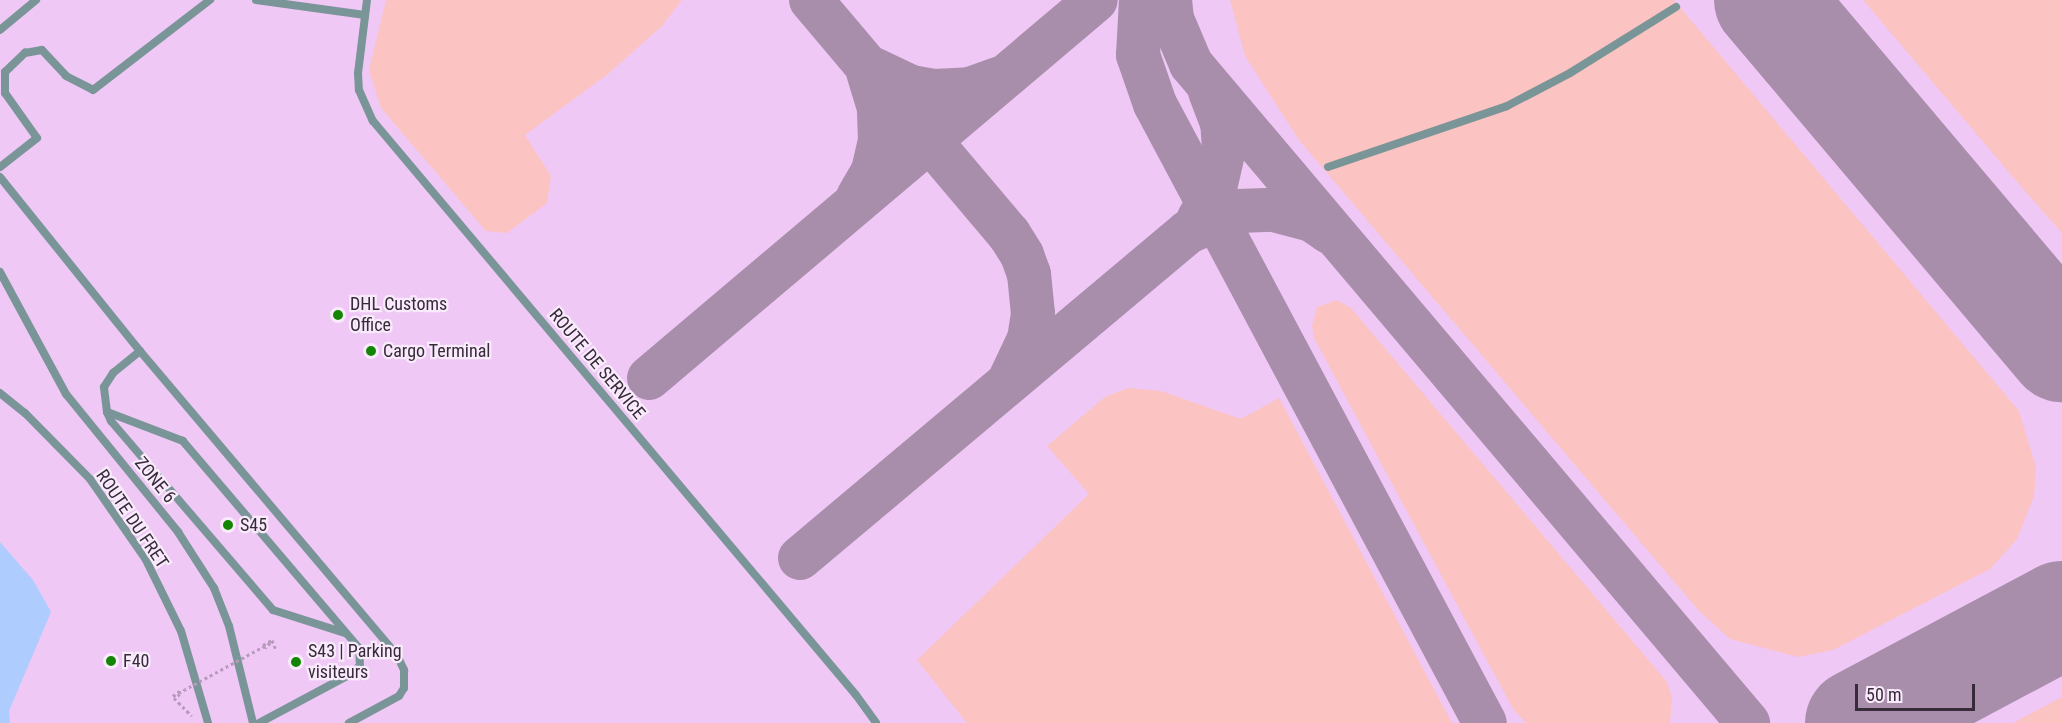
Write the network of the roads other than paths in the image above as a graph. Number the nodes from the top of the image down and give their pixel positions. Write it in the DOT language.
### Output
graph roads {
  1 [pos="36,0"];
  2 [pos="210,0"];
  3 [pos="256,0"];
  4 [pos="367,0"];
  5 [pos="1676,7"];
  6 [pos="365,15"];
  7 [pos="0,30"];
  8 [pos="0,167"];
  9 [pos="1328,167"];
  10 [pos="0,177"];
  11 [pos="0,272"];
  12 [pos="140,351"];
  13 [pos="0,393"];
  14 [pos="107,412"];
  15 [pos="347,633"];
  16 [pos="208,723"];
  17 [pos="253,723"];
  18 [pos="260,723"];
  19 [pos="349,723"];
  20 [pos="876,723"];
  1 -- 7 [label="lane"];
  2 -- 8 [label="lane"];
  3 -- 6 [label="lane"];
  4 -- 6 [label="lane, ROUTE DE SERVICE"];
  5 -- 9 [label="lane"];
  6 -- 20 [label="lane, ROUTE DE SERVICE"];
  10 -- 12 [label="lane"];
  11 -- 17 [label="lane, ZONE 6"];
  12 -- 14 [label="lane"];
  12 -- 19 [label="lane"];
  13 -- 16 [label="lane, ROUTE DU FRET"];
  14 -- 15 [label="lane"];
  14 -- 15 [label="lane"];
  15 -- 18 [label="lane"];
}
